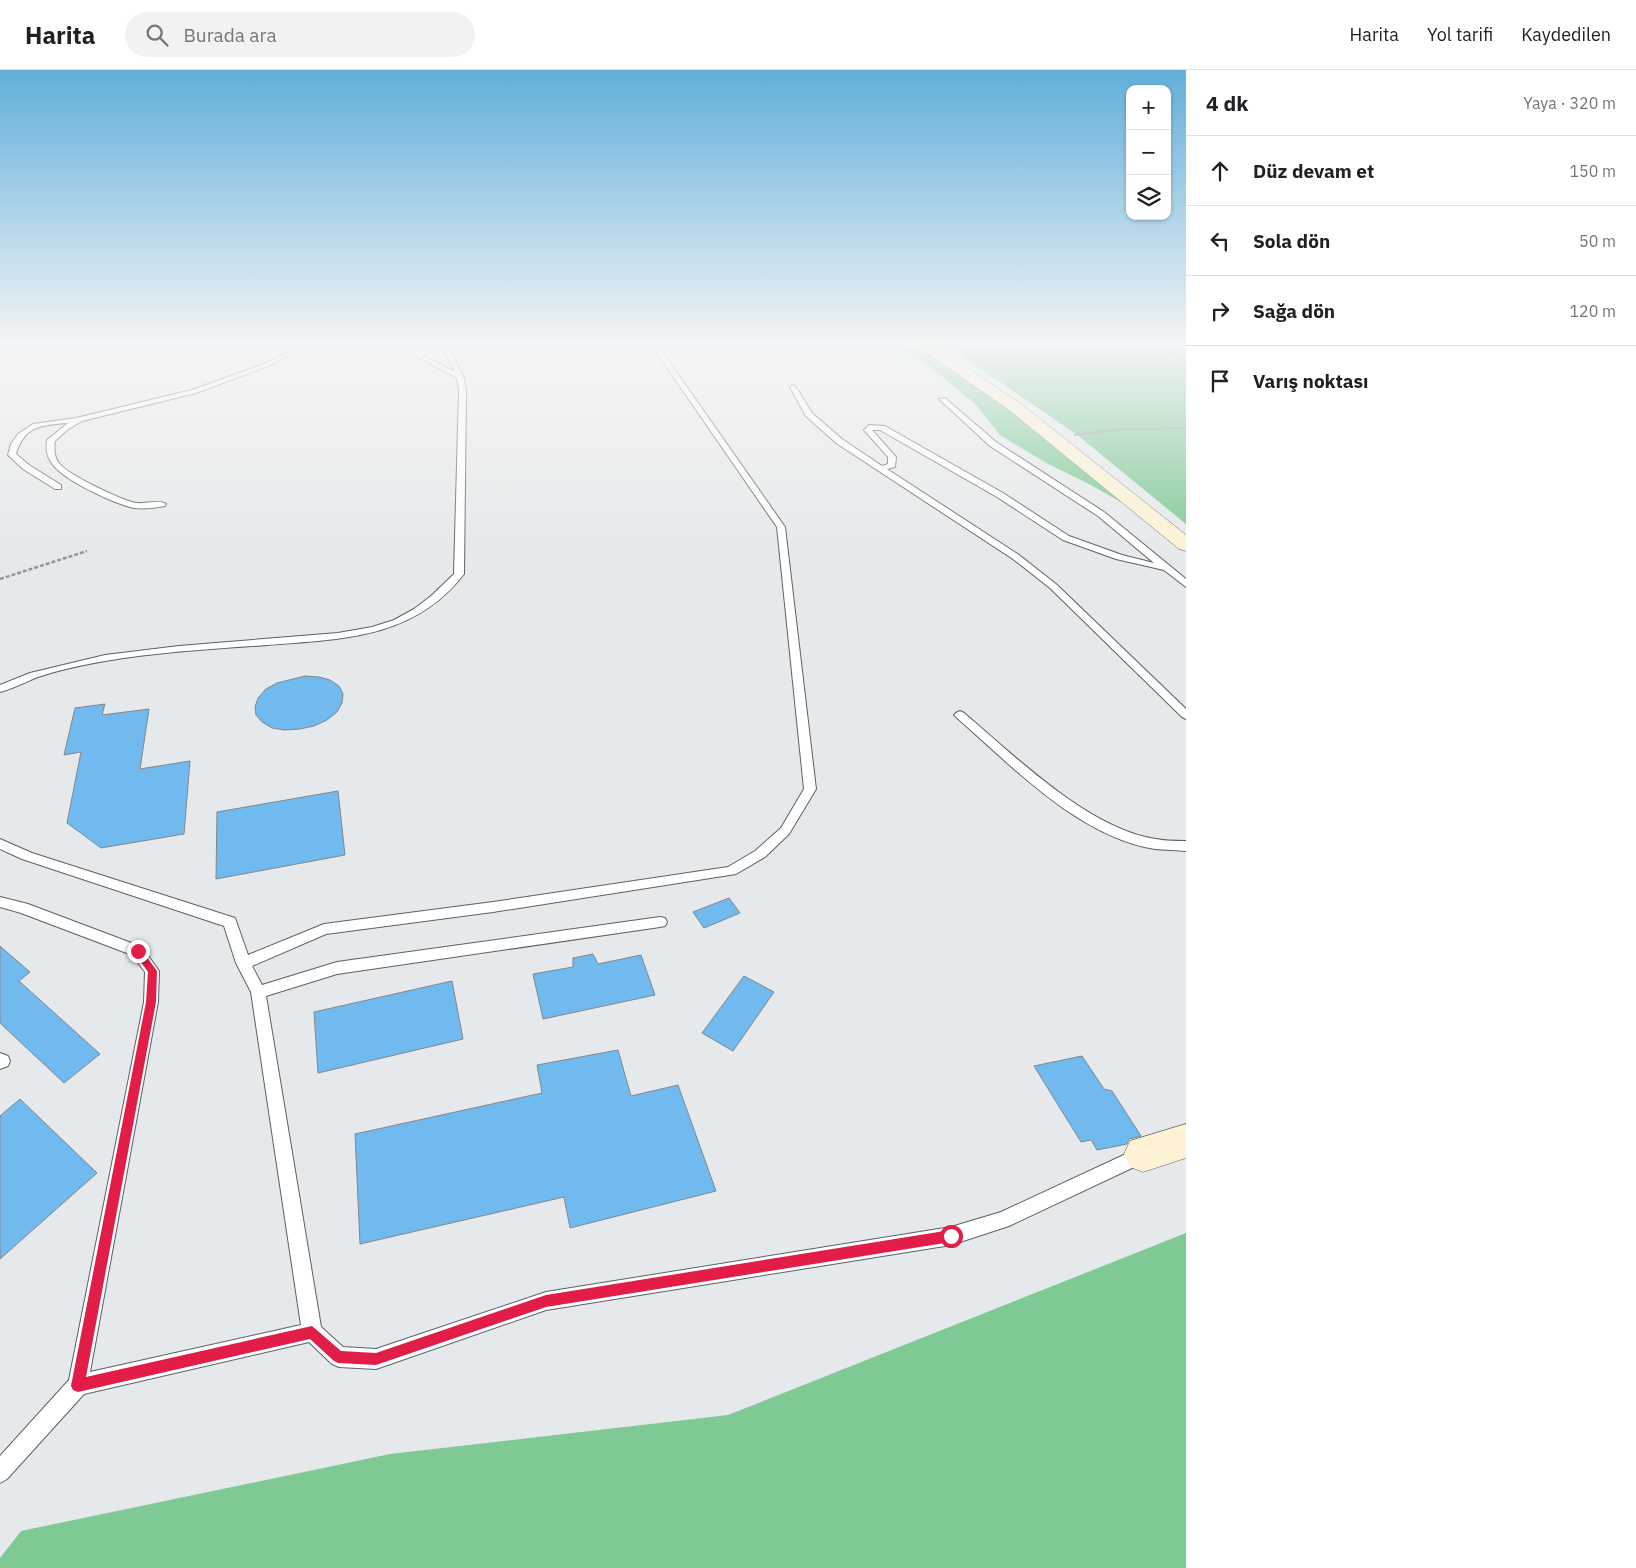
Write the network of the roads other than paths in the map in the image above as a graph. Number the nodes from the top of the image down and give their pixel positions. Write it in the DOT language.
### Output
graph roads {
  1 [pos="106,413"];
  2 [pos="461,413"];
  3 [pos="702,413"];
  4 [pos="808,413"];
  5 [pos="958,413"];
  6 [pos="1022,413"];
  7 [pos="1033,413"];
  8 [pos="80,419"];
  9 [pos="880,469"];
  10 [pos="58,487"];
  11 [pos="162,504"];
  12 [pos="1186,532"];
  13 [pos="1186,545"];
  14 [pos="1166,568"];
  15 [pos="1186,584"];
  16 [pos="0,688"];
  17 [pos="960,715"];
  18 [pos="1186,715"];
  19 [pos="0,844"];
  20 [pos="1186,846"];
  21 [pos="0,902"];
  22 [pos="660,922"];
  23 [pos="243,963"];
  24 [pos="258,992"];
  25 [pos="1186,1141"];
  26 [pos="1143,1154"];
  27 [pos="312,1332"];
  28 [pos="78,1386"];
  29 [pos="0,1472"];
  1 -- 8 [label="lane"];
  2 -- 16 [label="lane"];
  3 -- 23 [label="lane"];
  4 -- 9 [label="lane"];
  5 -- 14 [label="lane"];
  6 -- 13 [label="main road"];
  7 -- 12 [label="main road"];
  8 -- 10 [label="lane"];
  8 -- 11 [label="lane"];
  9 -- 14 [label="lane"];
  9 -- 18 [label="lane"];
  14 -- 15 [label="lane"];
  17 -- 20 [label="lane"];
  19 -- 23 [label="lane"];
  21 -- 28 [label="lane"];
  22 -- 24 [label="lane"];
  23 -- 24 [label="lane"];
  24 -- 27 [label="lane"];
  25 -- 26 [label="main road"];
  26 -- 27 [label="lane"];
  27 -- 28 [label="lane"];
  28 -- 29 [label="lane"];
}
